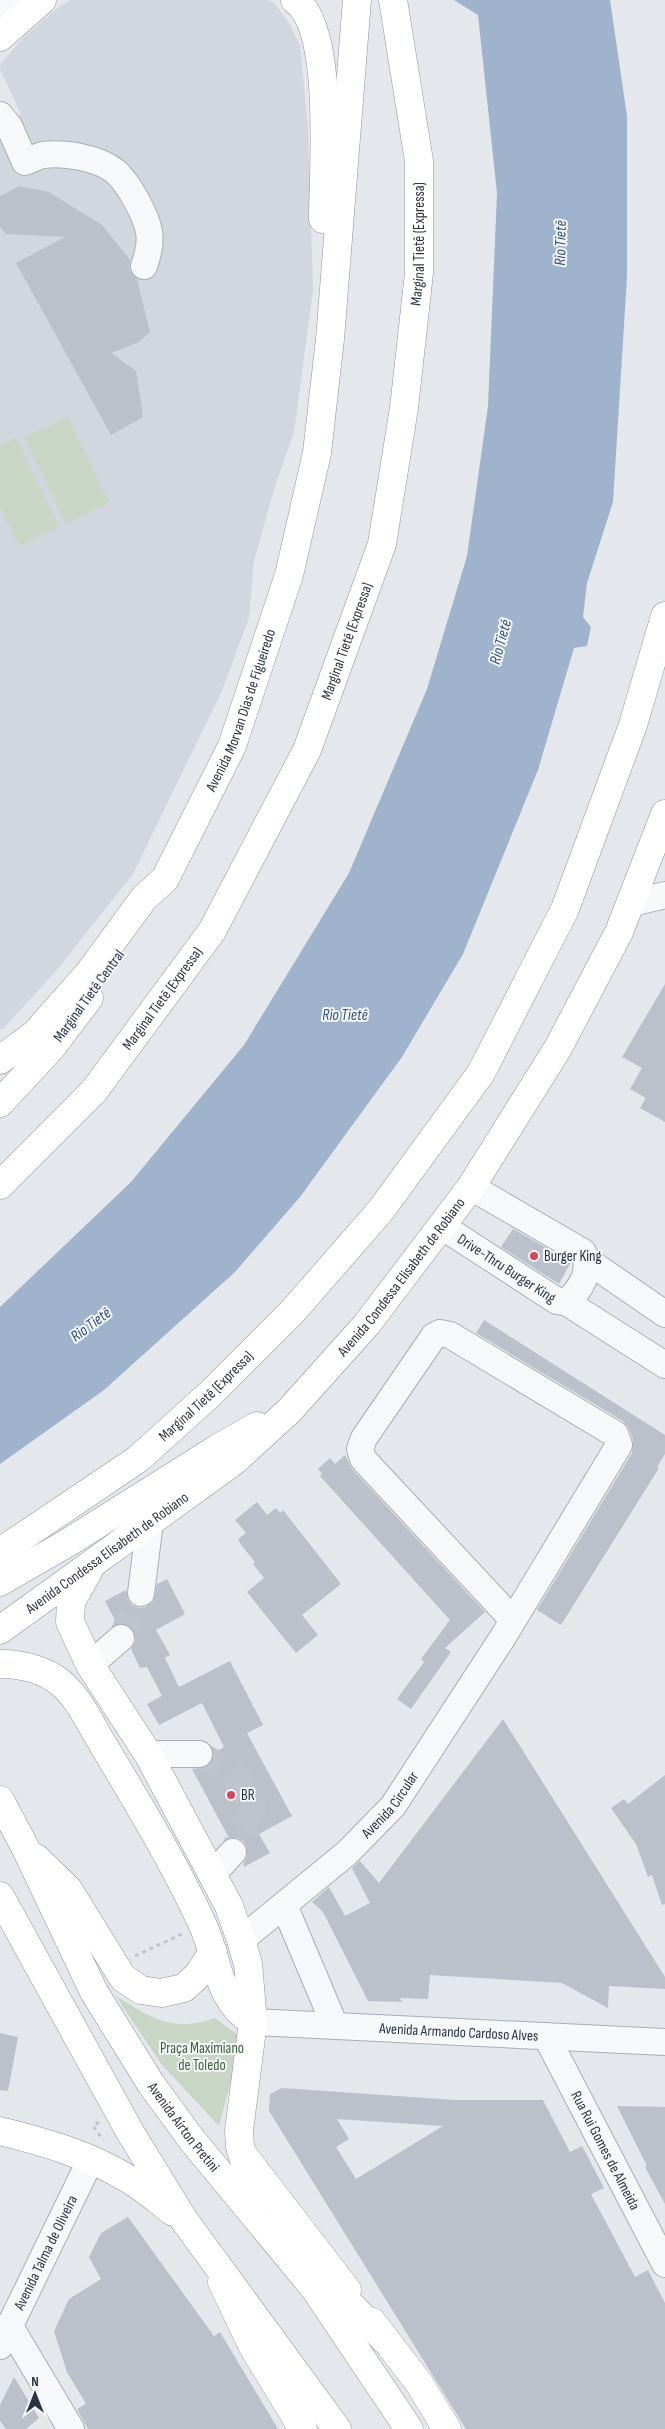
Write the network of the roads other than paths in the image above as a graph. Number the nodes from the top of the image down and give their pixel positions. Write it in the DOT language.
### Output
graph roads {
  1 [pos="8,0"];
  2 [pos="42,0"];
  3 [pos="295,0"];
  4 [pos="356,0"];
  5 [pos="393,0"];
  6 [pos="0,18"];
  7 [pos="0,37"];
  8 [pos="0,116"];
  9 [pos="144,266"];
  10 [pos="334,289"];
  11 [pos="665,616"];
  12 [pos="665,814"];
  13 [pos="166,879"];
  14 [pos="665,894"];
  15 [pos="632,903"];
  16 [pos="0,1060"];
  17 [pos="0,1103"];
  18 [pos="0,1185"];
  19 [pos="471,1187"];
  20 [pos="443,1227"];
  21 [pos="588,1260"];
  22 [pos="566,1302"];
  23 [pos="665,1314"];
  24 [pos="665,1365"];
  25 [pos="289,1411"];
  26 [pos="150,1522"];
  27 [pos="0,1552"];
  28 [pos="93,1563"];
  29 [pos="0,1582"];
  30 [pos="141,1593"];
  31 [pos="508,1629"];
  32 [pos="0,1630"];
  33 [pos="121,1638"];
  34 [pos="0,1664"];
  35 [pos="90,1665"];
  36 [pos="148,1754"];
  37 [pos="200,1754"];
  38 [pos="0,1800"];
  39 [pos="26,1849"];
  40 [pos="232,1852"];
  41 [pos="212,1875"];
  42 [pos="0,1896"];
  43 [pos="284,1904"];
  44 [pos="242,1940"];
  45 [pos="213,1952"];
  46 [pos="253,2022"];
  47 [pos="335,2026"];
  48 [pos="546,2036"];
  49 [pos="665,2042"];
  50 [pos="0,2130"];
  51 [pos="244,2156"];
  52 [pos="91,2159"];
  53 [pos="254,2214"];
  54 [pos="184,2220"];
  55 [pos="210,2256"];
  56 [pos="665,2264"];
  57 [pos="301,2273"];
  58 [pos="5,2336"];
  59 [pos="386,2341"];
  60 [pos="71,2429"];
  61 [pos="303,2429"];
  62 [pos="337,2429"];
  63 [pos="409,2429"];
  64 [pos="447,2429"];
  1 -- 6 [label="street"];
  2 -- 7 [label="main road"];
  3 -- 10 [label="main road"];
  4 -- 10 [label="main road, Avenida Morvan Dias de Figueiredo"];
  5 -- 18 [label="main road, Marginal Tietê (Expressa)"];
  8 -- 9 [label="street"];
  10 -- 13 [label="main road, Avenida Morvan Dias de Figueiredo"];
  11 -- 27 [label="main road, Marginal Tietê (Expressa)"];
  12 -- 15 [label="main road, Avenida Condessa Elisabeth de Robiano"];
  13 -- 16 [label="main road, Avenida Morvan Dias de Figueiredo"];
  13 -- 17 [label="main road, Marginal Tietê Central"];
  14 -- 15 [label="street"];
  15 -- 19 [label="main road, Avenida Condessa Elisabeth de Robiano"];
  19 -- 20 [label="main road, Avenida Condessa Elisabeth de Robiano"];
  19 -- 21 [label="street"];
  20 -- 22 [label="street, Drive-Thru Burger King"];
  20 -- 25 [label="main road, Avenida Condessa Elisabeth de Robiano"];
  21 -- 22 [label="street, Drive-Thru Burger King"];
  21 -- 23 [label="street"];
  22 -- 24 [label="street"];
  25 -- 26 [label="main road, Avenida Condessa Elisabeth de Robiano"];
  25 -- 29 [label="main road"];
  26 -- 28 [label="main road, Avenida Condessa Elisabeth de Robiano"];
  26 -- 30 [label="street"];
  28 -- 32 [label="main road, Avenida Condessa Elisabeth de Robiano"];
  28 -- 35 [label="main road"];
  31 -- 31 [label="street, Avenida Circular"];
  31 -- 43 [label="street, Avenida Circular"];
  33 -- 35 [label="street"];
  34 -- 45 [label="main road"];
  35 -- 36 [label="main road"];
  36 -- 37 [label="street"];
  36 -- 41 [label="main road"];
  38 -- 39 [label="main road, Avenida Aírton Pretini"];
  39 -- 45 [label="main road"];
  39 -- 53 [label="main road, Avenida Aírton Pretini"];
  40 -- 41 [label="street"];
  41 -- 44 [label="main road"];
  42 -- 54 [label="main road"];
  43 -- 44 [label="street, Avenida Circular"];
  43 -- 47 [label="street"];
  44 -- 46 [label="main road"];
  45 -- 46 [label="main road"];
  46 -- 47 [label="street, Avenida Armando Cardoso Alves"];
  46 -- 51 [label="main road"];
  47 -- 48 [label="street, Avenida Armando Cardoso Alves"];
  48 -- 49 [label="street, Avenida Armando Cardoso Alves"];
  48 -- 56 [label="street, Rua Rui Gomes de Almeida"];
  50 -- 52 [label="main road"];
  51 -- 53 [label="main road"];
  51 -- 59 [label="main road, Avenida Aírton Pretini"];
  52 -- 54 [label="main road"];
  52 -- 58 [label="street, Avenida Talma de Oliveira"];
  53 -- 57 [label="main road, Avenida Aírton Pretini"];
  54 -- 55 [label="main road"];
  55 -- 61 [label="main road"];
  55 -- 62 [label="main road"];
  57 -- 59 [label="main road"];
  57 -- 63 [label="main road, Avenida Aírton Pretini"];
  58 -- 60 [label="street"];
  59 -- 64 [label="main road, Avenida Aírton Pretini"];
}
